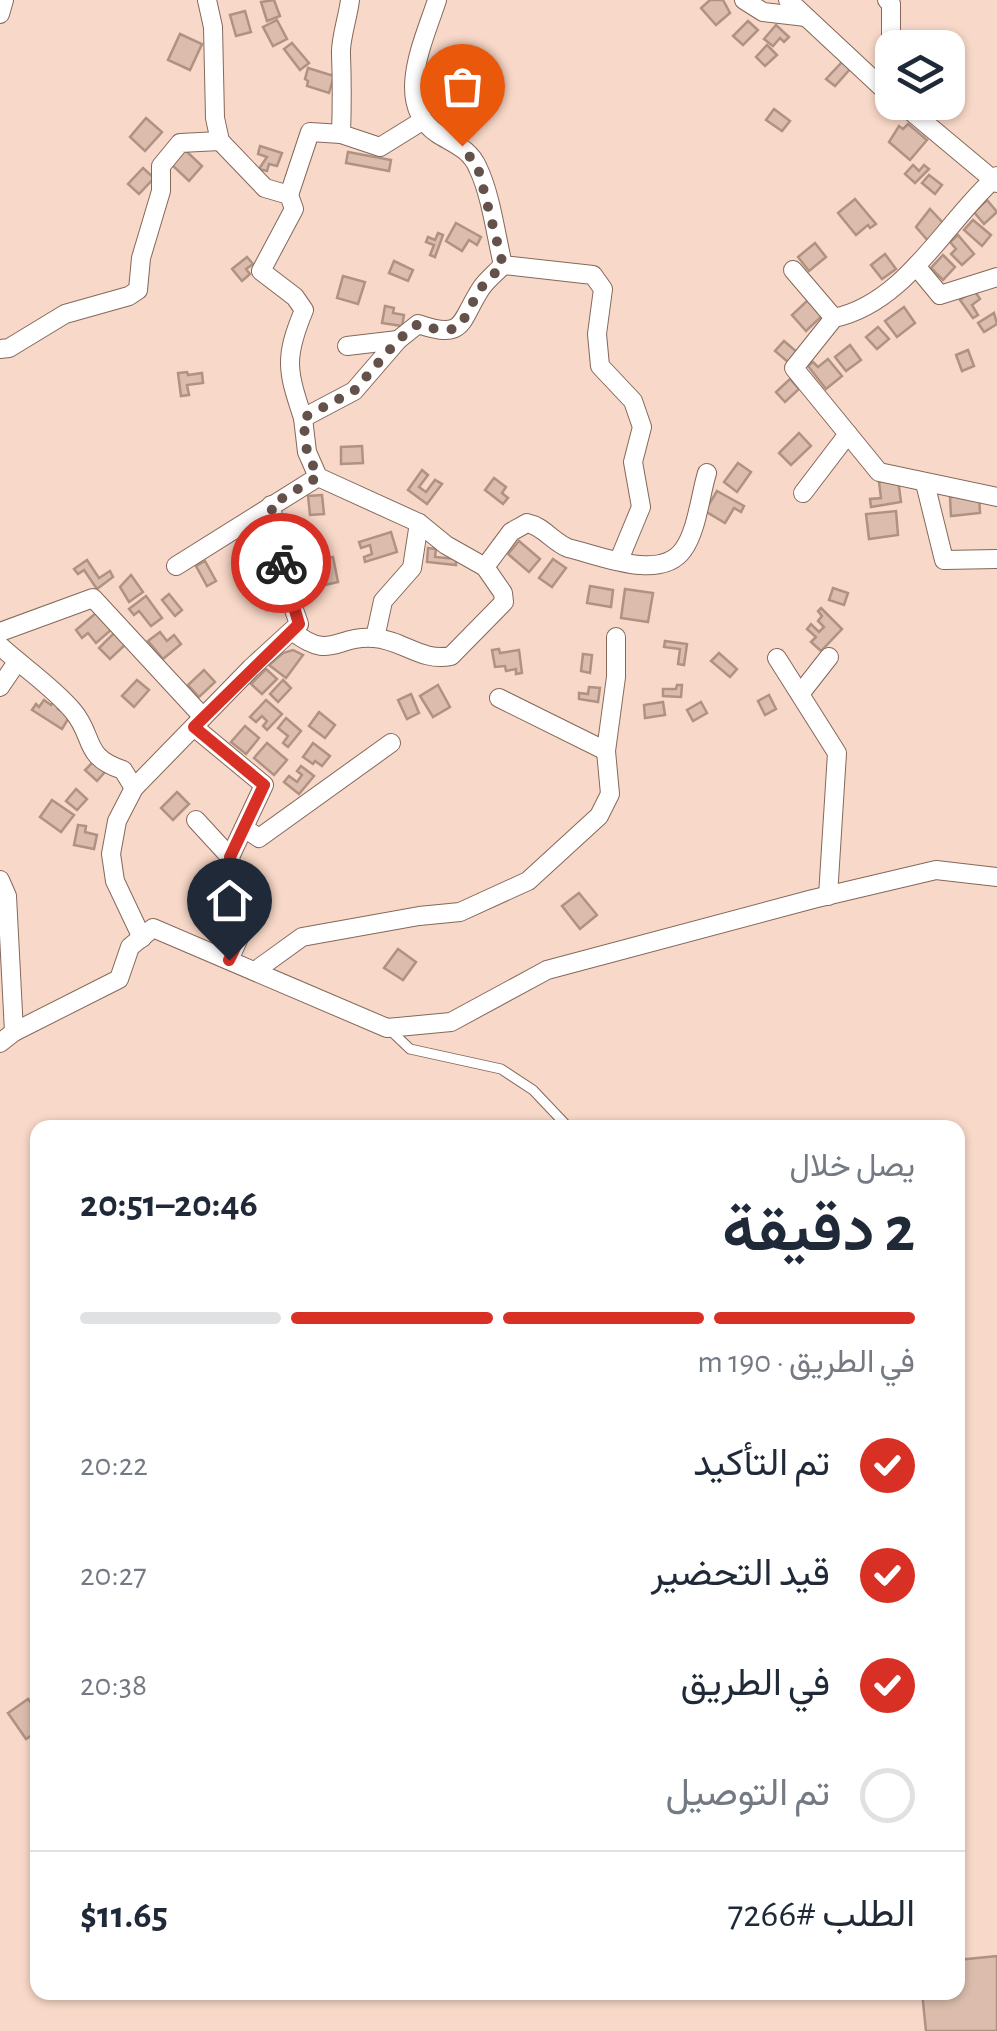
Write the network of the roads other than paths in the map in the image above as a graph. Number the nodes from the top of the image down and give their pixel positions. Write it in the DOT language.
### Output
graph roads {
  1 [pos="4,0"];
  2 [pos="207,0"];
  3 [pos="350,0"];
  4 [pos="437,0"];
  5 [pos="744,0"];
  6 [pos="788,0"];
  7 [pos="887,0"];
  8 [pos="0,14"];
  9 [pos="806,17"];
  10 [pos="891,30"];
  11 [pos="875,81"];
  12 [pos="921,120"];
  13 [pos="422,121"];
  14 [pos="342,134"];
  15 [pos="220,141"];
  16 [pos="995,180"];
  17 [pos="289,195"];
  18 [pos="503,265"];
  19 [pos="916,266"];
  20 [pos="793,270"];
  21 [pos="997,276"];
  22 [pos="834,318"];
  23 [pos="398,340"];
  24 [pos="347,346"];
  25 [pos="0,350"];
  26 [pos="303,418"];
  27 [pos="848,434"];
  28 [pos="707,473"];
  29 [pos="318,477"];
  30 [pos="925,483"];
  31 [pos="803,492"];
  32 [pos="997,497"];
  33 [pos="271,505"];
  34 [pos="419,523"];
  35 [pos="997,559"];
  36 [pos="618,560"];
  37 [pos="176,566"];
  38 [pos="485,567"];
  39 [pos="292,631"];
  40 [pos="0,632"];
  41 [pos="616,637"];
  42 [pos="375,638"];
  43 [pos="0,646"];
  44 [pos="828,657"];
  45 [pos="777,658"];
  46 [pos="17,662"];
  47 [pos="0,686"];
  48 [pos="800,694"];
  49 [pos="499,698"];
  50 [pos="198,722"];
  51 [pos="390,742"];
  52 [pos="606,751"];
  53 [pos="134,788"];
  54 [pos="196,820"];
  55 [pos="244,828"];
  56 [pos="230,857"];
  57 [pos="997,876"];
  58 [pos="0,880"];
  59 [pos="828,896"];
  60 [pos="142,938"];
  61 [pos="229,960"];
  62 [pos="254,971"];
  63 [pos="387,1028"];
  64 [pos="7,1038"];
  65 [pos="561,1120"];
  1 -- 8 [label="street"];
  2 -- 15 [label="street"];
  3 -- 14 [label="street"];
  4 -- 13 [label="street"];
  5 -- 9 [label="street"];
  6 -- 9 [label="street"];
  7 -- 10 [label="street"];
  9 -- 11 [label="street"];
  12 -- 16 [label="street"];
  13 -- 14 [label="street"];
  13 -- 18 [label="street"];
  14 -- 17 [label="street"];
  15 -- 17 [label="street"];
  15 -- 25 [label="street"];
  16 -- 19 [label="street"];
  17 -- 26 [label="street"];
  18 -- 23 [label="street"];
  18 -- 36 [label="street"];
  19 -- 21 [label="street"];
  19 -- 22 [label="street"];
  20 -- 22 [label="street"];
  22 -- 27 [label="street"];
  23 -- 24 [label="street"];
  23 -- 26 [label="street"];
  26 -- 29 [label="street"];
  27 -- 30 [label="street"];
  27 -- 31 [label="street"];
  28 -- 36 [label="street"];
  29 -- 33 [label="street"];
  29 -- 34 [label="street"];
  30 -- 32 [label="street"];
  30 -- 35 [label="street"];
  33 -- 37 [label="street"];
  33 -- 39 [label="street"];
  34 -- 38 [label="street"];
  34 -- 42 [label="street"];
  36 -- 38 [label="street"];
  38 -- 42 [label="street"];
  39 -- 42 [label="street"];
  39 -- 50 [label="street"];
  40 -- 50 [label="street"];
  41 -- 52 [label="street"];
  43 -- 46 [label="street"];
  44 -- 48 [label="street"];
  45 -- 48 [label="street"];
  46 -- 47 [label="street"];
  46 -- 53 [label="street"];
  48 -- 59 [label="street"];
  49 -- 52 [label="street"];
  50 -- 53 [label="street"];
  50 -- 55 [label="street"];
  51 -- 55 [label="street"];
  52 -- 62 [label="street"];
  53 -- 60 [label="street"];
  54 -- 56 [label="street"];
  55 -- 56 [label="street"];
  56 -- 61 [label="street"];
  57 -- 59 [label="street"];
  58 -- 64 [label="street"];
  59 -- 63 [label="street"];
  60 -- 61 [label="street"];
  60 -- 64 [label="street"];
  61 -- 62 [label="street"];
  62 -- 63 [label="street"];
  63 -- 65 [label="lane"];
}
